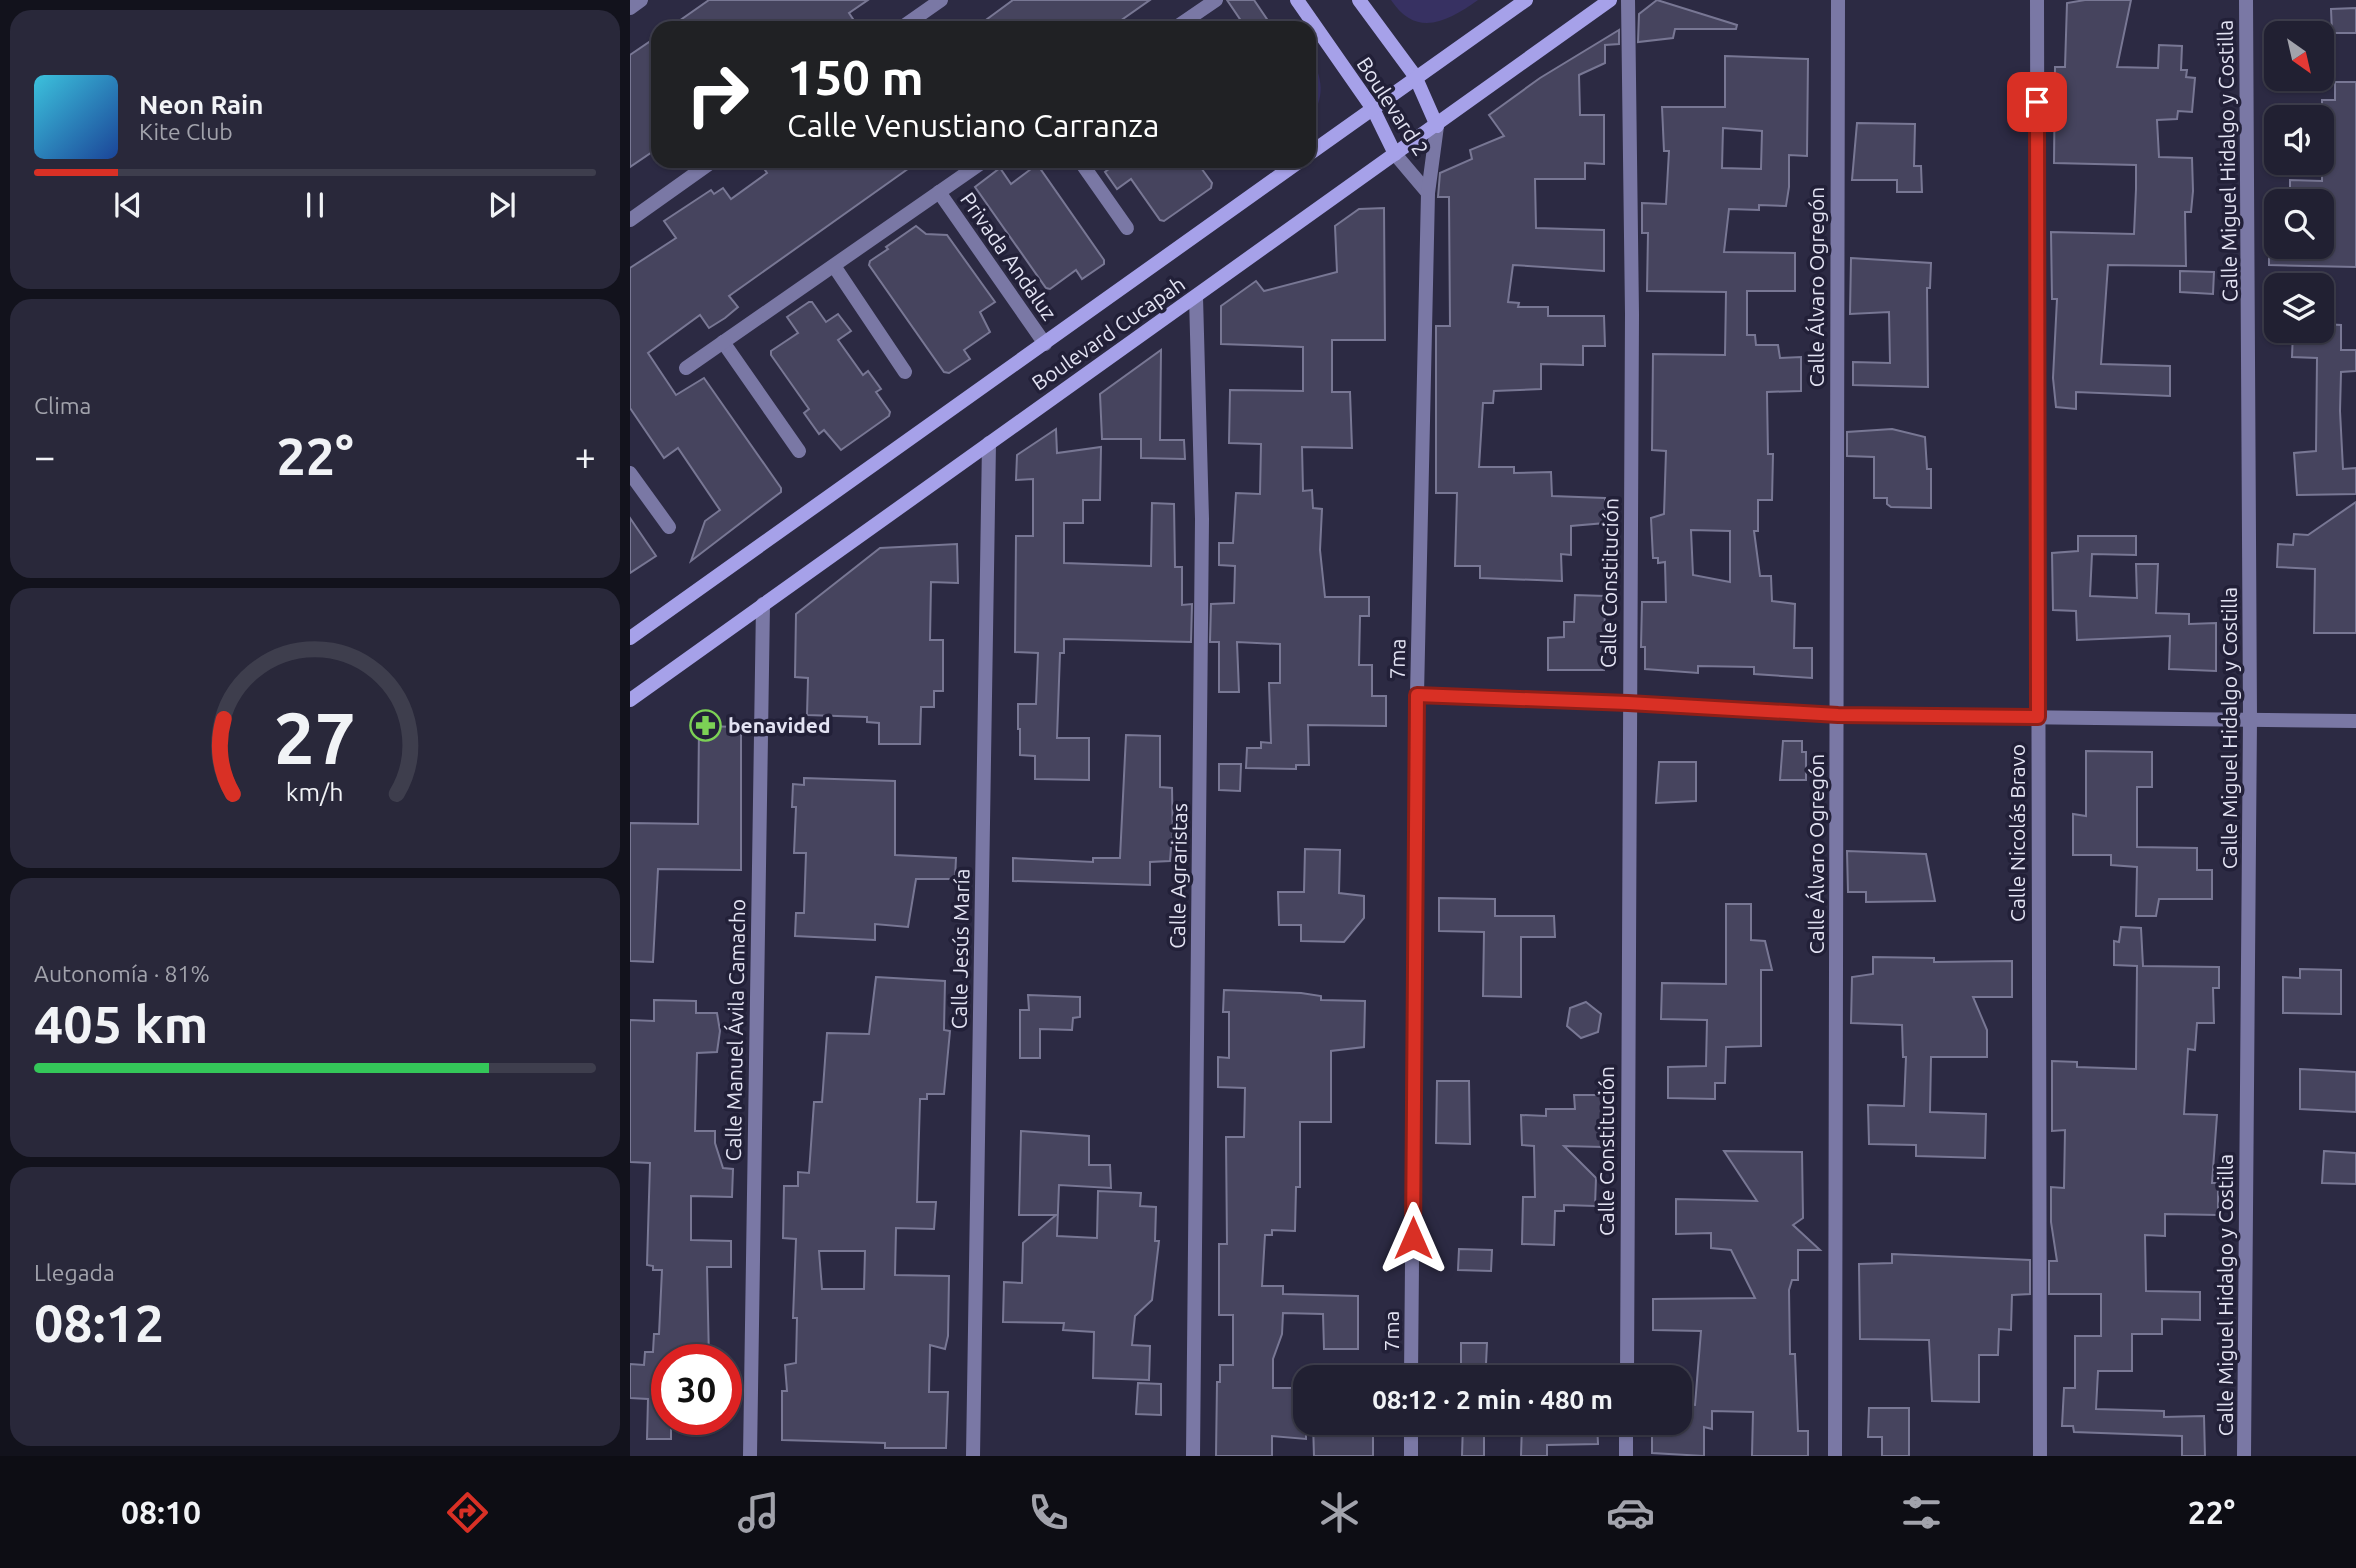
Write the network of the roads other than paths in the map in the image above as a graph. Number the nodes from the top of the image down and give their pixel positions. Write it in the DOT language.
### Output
graph roads {
  1 [pos="642,0"];
  2 [pos="941,0"];
  3 [pos="1216,0"];
  4 [pos="1297,0"];
  5 [pos="1359,0"];
  6 [pos="1526,0"];
  7 [pos="1610,0"];
  8 [pos="1628,0"];
  9 [pos="1838,0"];
  10 [pos="2037,0"];
  11 [pos="2246,0"];
  12 [pos="630,8"];
  13 [pos="911,21"];
  14 [pos="1185,21"];
  15 [pos="1312,21"];
  16 [pos="1316,27"];
  17 [pos="1415,76"];
  18 [pos="1373,108"];
  19 [pos="1437,125"];
  20 [pos="1316,149"];
  21 [pos="1395,154"];
  22 [pos="703,168"];
  23 [pos="974,168"];
  24 [pos="1085,168"];
  25 [pos="1290,168"];
  26 [pos="939,192"];
  27 [pos="1428,193"];
  28 [pos="630,220"];
  29 [pos="1127,228"];
  30 [pos="834,265"];
  31 [pos="1196,297"];
  32 [pos="723,342"];
  33 [pos="1045,344"];
  34 [pos="686,368"];
  35 [pos="905,372"];
  36 [pos="989,443"];
  37 [pos="799,451"];
  38 [pos="630,474"];
  39 [pos="669,527"];
  40 [pos="763,604"];
  41 [pos="630,638"];
  42 [pos="1417,695"];
  43 [pos="630,700"];
  44 [pos="1628,703"];
  45 [pos="1838,715"];
  46 [pos="2038,717"];
  47 [pos="2250,718"];
  48 [pos="2356,721"];
  49 [pos="1411,1365"];
  50 [pos="1627,1365"];
  51 [pos="1411,1435"];
  52 [pos="1626,1435"];
  53 [pos="750,1456"];
  54 [pos="973,1456"];
  55 [pos="1193,1456"];
  56 [pos="1411,1456"];
  57 [pos="1626,1456"];
  58 [pos="1835,1456"];
  59 [pos="2040,1456"];
  60 [pos="2244,1456"];
  1 -- 12 [label="street"];
  2 -- 13 [label="street"];
  3 -- 14 [label="street"];
  4 -- 15 [label="main road, Boulevard 2"];
  5 -- 17 [label="main road, Boulevard 2"];
  6 -- 17 [label="main road"];
  7 -- 19 [label="main road, Boulevard Cucapah"];
  8 -- 44 [label="street, Calle Constitución"];
  9 -- 45 [label="street, Calle Álvaro Ogregón"];
  10 -- 46 [label="street, Calle Nicolás Bravo"];
  11 -- 47 [label="street, Calle Miguel Hidalgo y Costilla"];
  16 -- 18 [label="main road, Boulevard 2"];
  17 -- 18 [label="main road"];
  17 -- 19 [label="main road, Boulevard 2"];
  18 -- 20 [label="main road"];
  18 -- 21 [label="main road, Boulevard 2"];
  19 -- 21 [label="main road, Boulevard Cucapah"];
  19 -- 27 [label="street, Boulevard 2"];
  21 -- 27 [label="street, Boulevard 2"];
  21 -- 31 [label="main road, Boulevard Cucapah"];
  22 -- 28 [label="street"];
  23 -- 26 [label="street, Privada Andaluz"];
  24 -- 29 [label="street"];
  25 -- 33 [label="main road, Boulevard Cucapah"];
  26 -- 30 [label="street, Privada Andaluz"];
  26 -- 33 [label="street, Privada Andaluz"];
  27 -- 42 [label="street, 7ma"];
  30 -- 32 [label="street, Privada Andaluz"];
  30 -- 35 [label="street"];
  31 -- 36 [label="main road, Boulevard Cucapah"];
  31 -- 55 [label="street, Calle Agraristas"];
  32 -- 34 [label="street, Privada Andaluz"];
  32 -- 37 [label="street"];
  33 -- 41 [label="main road, Boulevard Cucapah"];
  36 -- 40 [label="main road, Boulevard Cucapah"];
  36 -- 54 [label="street, Calle Jesús María"];
  38 -- 39 [label="street"];
  40 -- 43 [label="main road, Boulevard Cucapah"];
  40 -- 53 [label="street, Calle Manuel Ávila Camacho"];
  42 -- 44 [label="street"];
  42 -- 49 [label="street, 7ma"];
  44 -- 45 [label="street"];
  44 -- 50 [label="street, Calle Constitución"];
  45 -- 46 [label="street"];
  45 -- 58 [label="street, Calle Álvaro Ogregón"];
  46 -- 47 [label="street"];
  46 -- 59 [label="street, Calle Nicolás Bravo"];
  47 -- 48 [label="street"];
  47 -- 60 [label="street, Calle Miguel Hidalgo y Costilla"];
  51 -- 56 [label="street"];
  52 -- 57 [label="street"];
}
